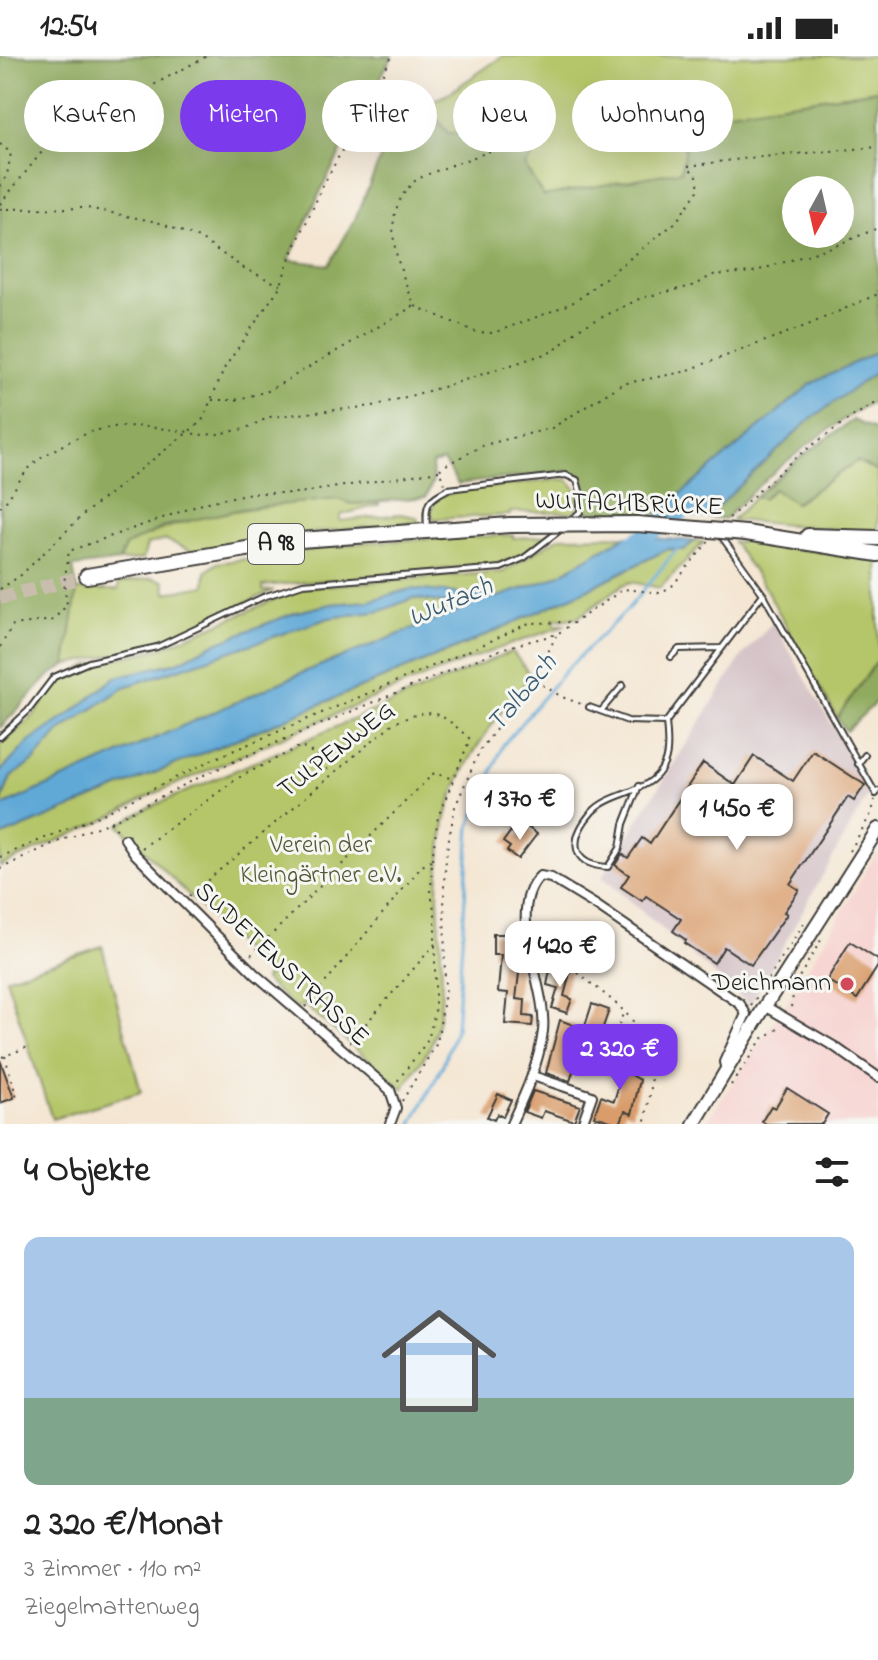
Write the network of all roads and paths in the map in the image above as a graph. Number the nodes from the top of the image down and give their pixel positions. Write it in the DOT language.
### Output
graph roads {
  1 [pos="207,56"];
  2 [pos="392,56"];
  3 [pos="0,144"];
  4 [pos="878,147"];
  5 [pos="487,152"];
  6 [pos="0,187"];
  7 [pos="0,204"];
  8 [pos="0,209"];
  9 [pos="878,228"];
  10 [pos="281,285"];
  11 [pos="878,294"];
  12 [pos="415,306"];
  13 [pos="212,400"];
  14 [pos="878,402"];
  15 [pos="190,432"];
  16 [pos="439,471"];
  17 [pos="448,489"];
  18 [pos="0,507"];
  19 [pos="735,512"];
  20 [pos="427,529"];
  21 [pos="718,530"];
  22 [pos="768,537"];
  23 [pos="878,538"];
  24 [pos="878,554"];
  25 [pos="698,555"];
  26 [pos="87,576"];
  27 [pos="0,589"];
  28 [pos="763,594"];
  29 [pos="576,622"];
  30 [pos="557,634"];
  31 [pos="0,647"];
  32 [pos="721,648"];
  33 [pos="671,657"];
  34 [pos="534,680"];
  35 [pos="623,685"];
  36 [pos="589,707"];
  37 [pos="601,711"];
  38 [pos="666,722"];
  39 [pos="0,737"];
  40 [pos="865,755"];
  41 [pos="858,764"];
  42 [pos="331,775"];
  43 [pos="454,779"];
  44 [pos="639,786"];
  45 [pos="877,793"];
  46 [pos="110,822"];
  47 [pos="878,829"];
  48 [pos="125,839"];
  49 [pos="135,854"];
  50 [pos="0,857"];
  51 [pos="432,860"];
  52 [pos="844,860"];
  53 [pos="0,869"];
  54 [pos="183,902"];
  55 [pos="808,918"];
  56 [pos="826,933"];
  57 [pos="436,943"];
  58 [pos="531,949"];
  59 [pos="244,963"];
  60 [pos="765,1006"];
  61 [pos="791,1007"];
  62 [pos="625,1010"];
  63 [pos="299,1013"];
  64 [pos="746,1014"];
  65 [pos="619,1025"];
  66 [pos="778,1029"];
  67 [pos="28,1047"];
  68 [pos="343,1051"];
  69 [pos="726,1072"];
  70 [pos="533,1076"];
  71 [pos="878,1077"];
  72 [pos="730,1088"];
  73 [pos="390,1090"];
  74 [pos="18,1102"];
  75 [pos="396,1108"];
  76 [pos="583,1120"];
  77 [pos="390,1124"];
  78 [pos="511,1124"];
  79 [pos="609,1124"];
  80 [pos="644,1124"];
  81 [pos="694,1124"];
  1 -- 7 [label="path"];
  2 -- 10 [label="path"];
  3 -- 6 [label="path"];
  4 -- 12 [label="path"];
  5 -- 12 [label="path"];
  8 -- 10 [label="path"];
  9 -- 15 [label="path"];
  10 -- 13 [label="path"];
  11 -- 16 [label="path"];
  12 -- 13 [label="path"];
  13 -- 15 [label="path"];
  14 -- 19 [label="path"];
  15 -- 18 [label="path"];
  15 -- 27 [label="path"];
  16 -- 17 [label="path"];
  16 -- 31 [label="path"];
  17 -- 20 [label="lane"];
  17 -- 39 [label="lane"];
  20 -- 22 [label="highway, WUTACHBRÜCKE / A 98, bridge"];
  20 -- 26 [label="highway, A 98"];
  21 -- 28 [label="lane"];
  22 -- 23 [label="highway"];
  22 -- 24 [label="highway, A 98"];
  25 -- 29 [label="path"];
  28 -- 32 [label="lane"];
  28 -- 41 [label="lane"];
  29 -- 30 [label="path"];
  29 -- 50 [label="path"];
  30 -- 34 [label="path"];
  30 -- 46 [label="path"];
  32 -- 33 [label="lane"];
  32 -- 38 [label="lane"];
  34 -- 36 [label="path"];
  34 -- 75 [label="path"];
  35 -- 37 [label="lane"];
  36 -- 37 [label="lane"];
  37 -- 38 [label="lane"];
  38 -- 44 [label="lane"];
  40 -- 41 [label="lane"];
  41 -- 45 [label="lane"];
  42 -- 43 [label="path, TULPENWEG"];
  42 -- 49 [label="path"];
  42 -- 54 [label="path, TULPENWEG"];
  43 -- 51 [label="path, TULPENWEG"];
  43 -- 59 [label="path"];
  44 -- 44 [label="lane"];
  45 -- 52 [label="path"];
  46 -- 48 [label="path"];
  46 -- 53 [label="path"];
  47 -- 60 [label="main road"];
  48 -- 49 [label="street, SUDETENSTRASSE"];
  49 -- 54 [label="street, SUDETENSTRASSE"];
  51 -- 57 [label="path, TULPENWEG"];
  51 -- 63 [label="path"];
  54 -- 59 [label="street, SUDETENSTRASSE"];
  55 -- 64 [label="path"];
  56 -- 61 [label="path"];
  57 -- 68 [label="path"];
  57 -- 73 [label="path, TULPENWEG"];
  58 -- 62 [label="path"];
  58 -- 64 [label="street"];
  58 -- 70 [label="street"];
  59 -- 63 [label="street, SUDETENSTRASSE"];
  60 -- 69 [label="main road"];
  60 -- 71 [label="street"];
  62 -- 65 [label="path"];
  62 -- 80 [label="path"];
  63 -- 68 [label="street, SUDETENSTRASSE"];
  64 -- 69 [label="street"];
  66 -- 72 [label="path"];
  67 -- 74 [label="path"];
  68 -- 73 [label="street, SUDETENSTRASSE"];
  69 -- 81 [label="main road"];
  70 -- 76 [label="street"];
  70 -- 78 [label="street"];
  73 -- 75 [label="street"];
  75 -- 77 [label="street"];
  76 -- 79 [label="path"];
}
